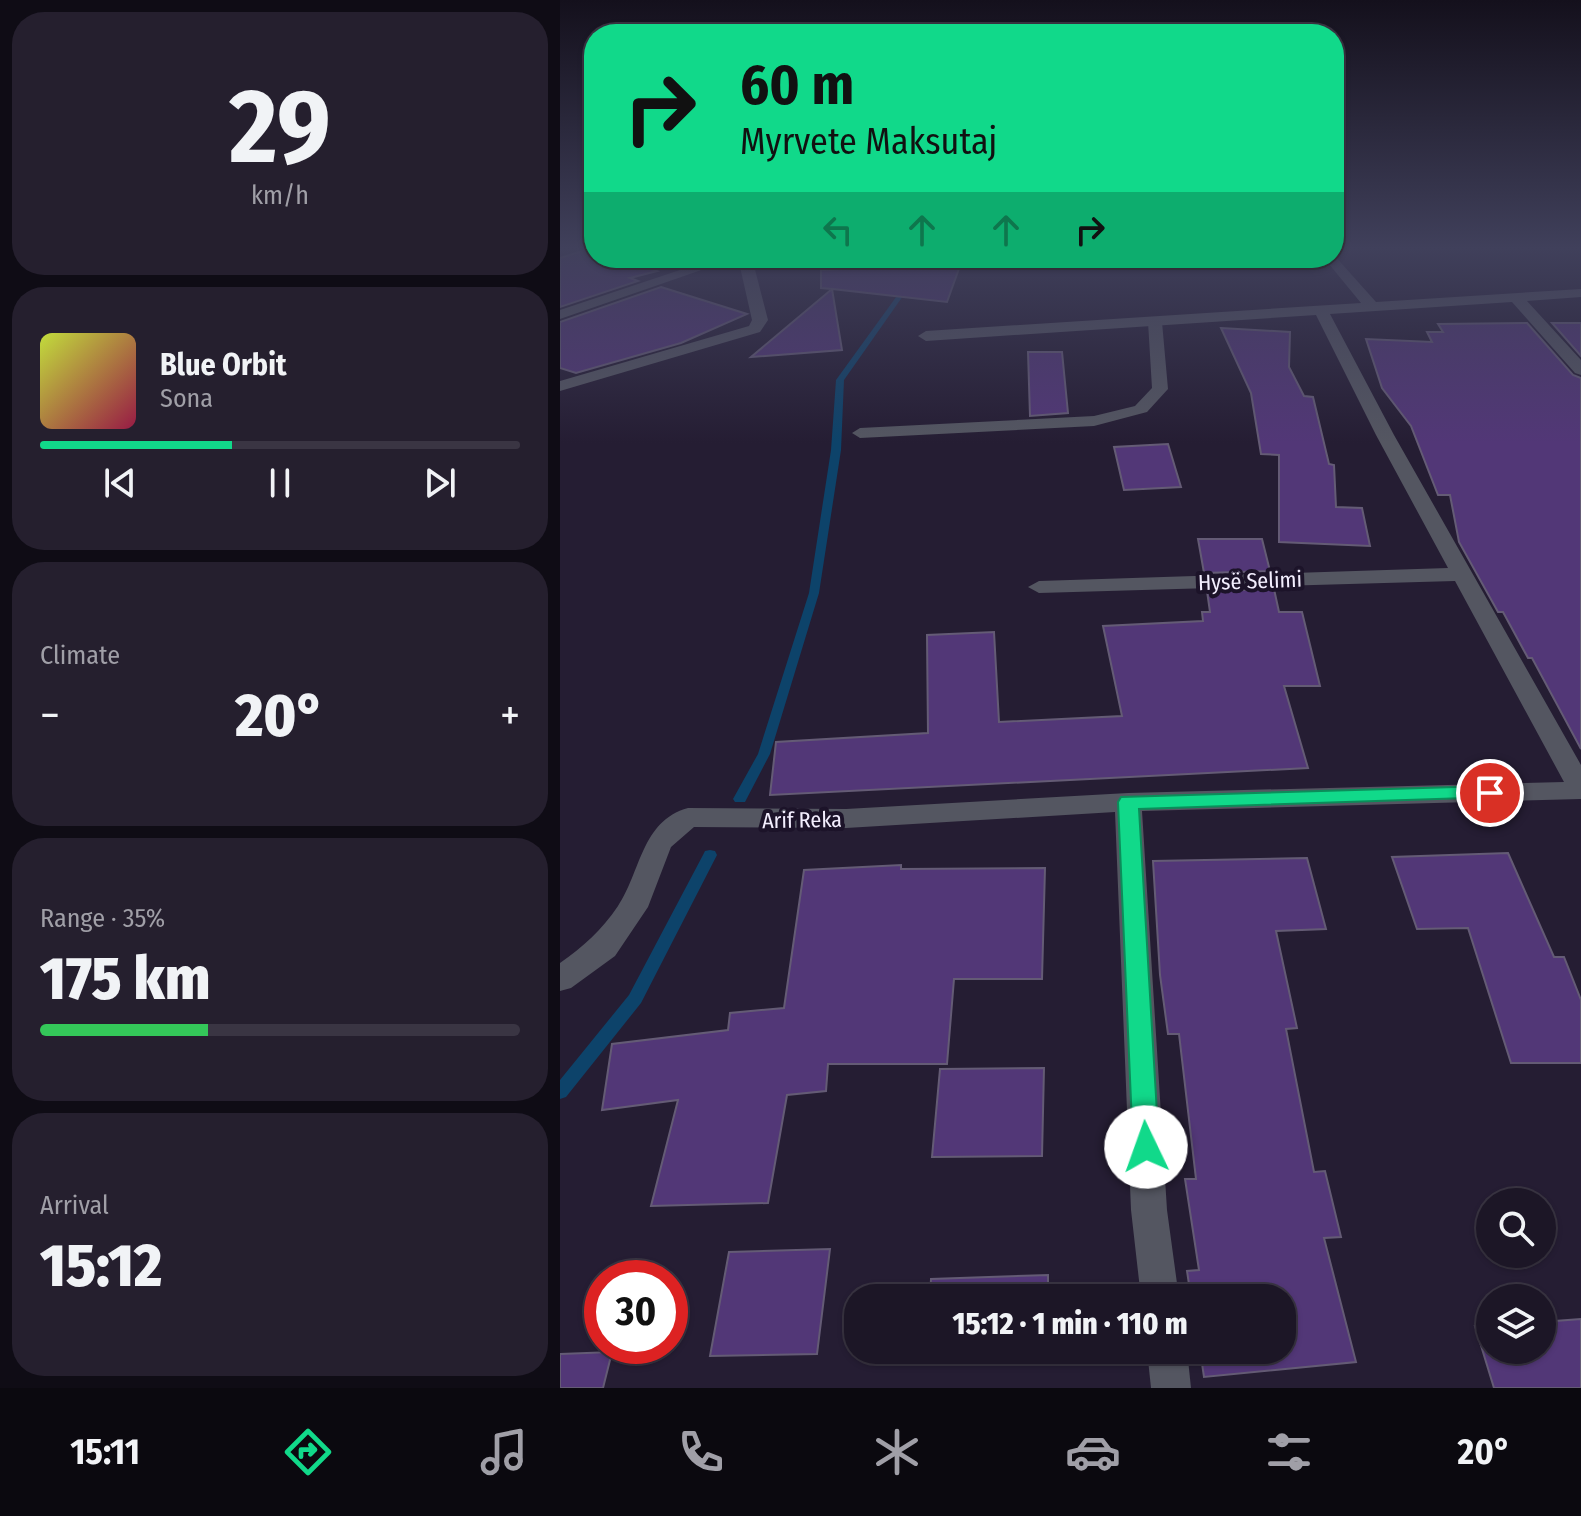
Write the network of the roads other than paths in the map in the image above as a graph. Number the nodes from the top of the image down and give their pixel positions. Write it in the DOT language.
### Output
graph roads {
  1 [pos="758,313"];
  2 [pos="1283,313"];
  3 [pos="1322,313"];
  4 [pos="1530,313"];
  5 [pos="1155,322"];
  6 [pos="926,336"];
  7 [pos="1581,370"];
  8 [pos="560,386"];
  9 [pos="860,433"];
  10 [pos="1462,574"];
  11 [pos="1039,587"];
  12 [pos="1581,789"];
  13 [pos="1128,802"];
  14 [pos="560,979"];
  15 [pos="1158,1284"];
  16 [pos="1168,1364"];
  17 [pos="1171,1388"];
  1 -- 8 [label="street"];
  2 -- 5 [label="street"];
  3 -- 10 [label="street"];
  4 -- 7 [label="street"];
  5 -- 6 [label="street"];
  5 -- 9 [label="lane"];
  10 -- 11 [label="street, Hysë Selimi"];
  10 -- 12 [label="street"];
  12 -- 13 [label="street, Arif Reka"];
  13 -- 14 [label="street, Arif Reka"];
  13 -- 15 [label="street"];
  16 -- 17 [label="street"];
}
